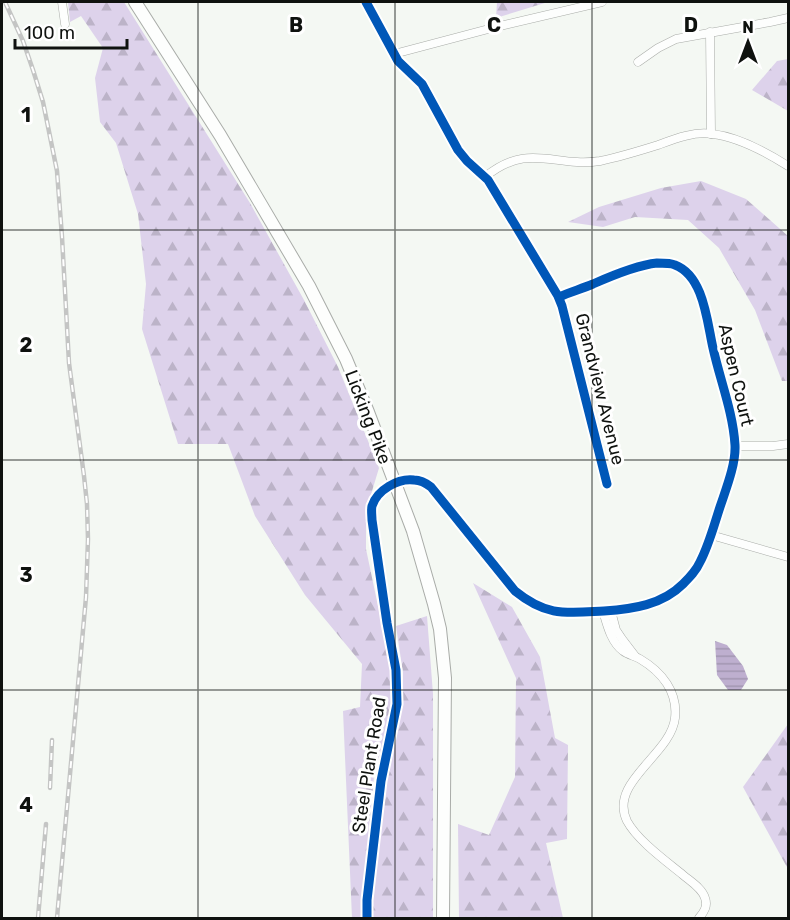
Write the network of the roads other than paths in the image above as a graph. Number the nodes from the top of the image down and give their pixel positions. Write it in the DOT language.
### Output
graph roads {
  1 [pos="62,2"];
  2 [pos="135,2"];
  3 [pos="366,2"];
  4 [pos="602,2"];
  5 [pos="789,18"];
  6 [pos="65,24"];
  7 [pos="710,32"];
  8 [pos="394,54"];
  9 [pos="638,62"];
  10 [pos="711,134"];
  11 [pos="789,165"];
  12 [pos="485,177"];
  13 [pos="559,297"];
  14 [pos="789,444"];
  15 [pos="735,446"];
  16 [pos="394,484"];
  17 [pos="607,484"];
  18 [pos="711,535"];
  19 [pos="789,557"];
  20 [pos="607,611"];
  21 [pos="366,918"];
  22 [pos="443,918"];
  23 [pos="699,918"];
  1 -- 6 [label="street"];
  2 -- 16 [label="main road, Licking Pike"];
  3 -- 8 [label="street, Grandview Avenue"];
  4 -- 8 [label="street"];
  5 -- 7 [label="street"];
  7 -- 9 [label="street"];
  7 -- 10 [label="street"];
  8 -- 12 [label="street, Grandview Avenue"];
  10 -- 11 [label="street"];
  10 -- 12 [label="street"];
  12 -- 13 [label="street, Grandview Avenue"];
  13 -- 15 [label="street, Aspen Court"];
  13 -- 17 [label="street, Grandview Avenue"];
  14 -- 15 [label="street"];
  15 -- 18 [label="street, Aspen Court"];
  16 -- 20 [label="street, Aspen Court"];
  16 -- 21 [label="street, Steel Plant Road"];
  16 -- 22 [label="main road, Licking Pike"];
  18 -- 19 [label="street"];
  18 -- 20 [label="street, Aspen Court"];
  20 -- 23 [label="street"];
}
